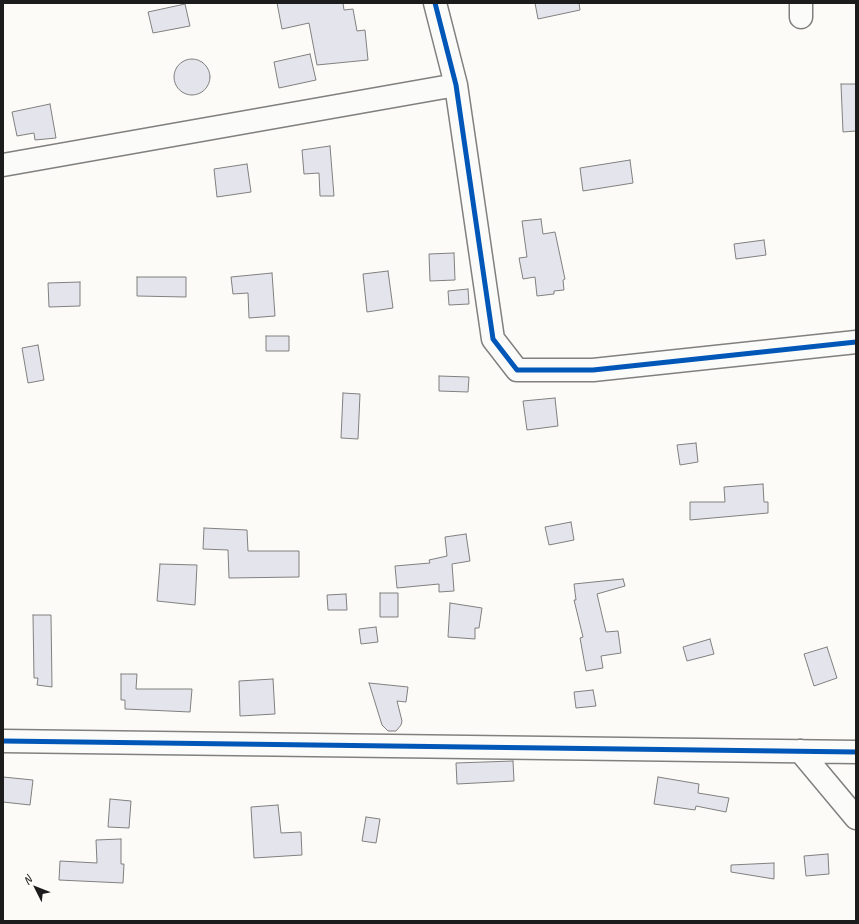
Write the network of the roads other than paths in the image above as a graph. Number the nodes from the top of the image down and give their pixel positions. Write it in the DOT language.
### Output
graph roads {
  1 [pos="436,3"];
  2 [pos="456,85"];
  3 [pos="3,165"];
  4 [pos="856,342"];
  5 [pos="3,741"];
  6 [pos="800,751"];
  7 [pos="856,752"];
  8 [pos="856,818"];
  1 -- 2 [label="street"];
  2 -- 3 [label="street"];
  2 -- 4 [label="street"];
  5 -- 6 [label="street"];
  6 -- 7 [label="street"];
  6 -- 8 [label="street"];
}
